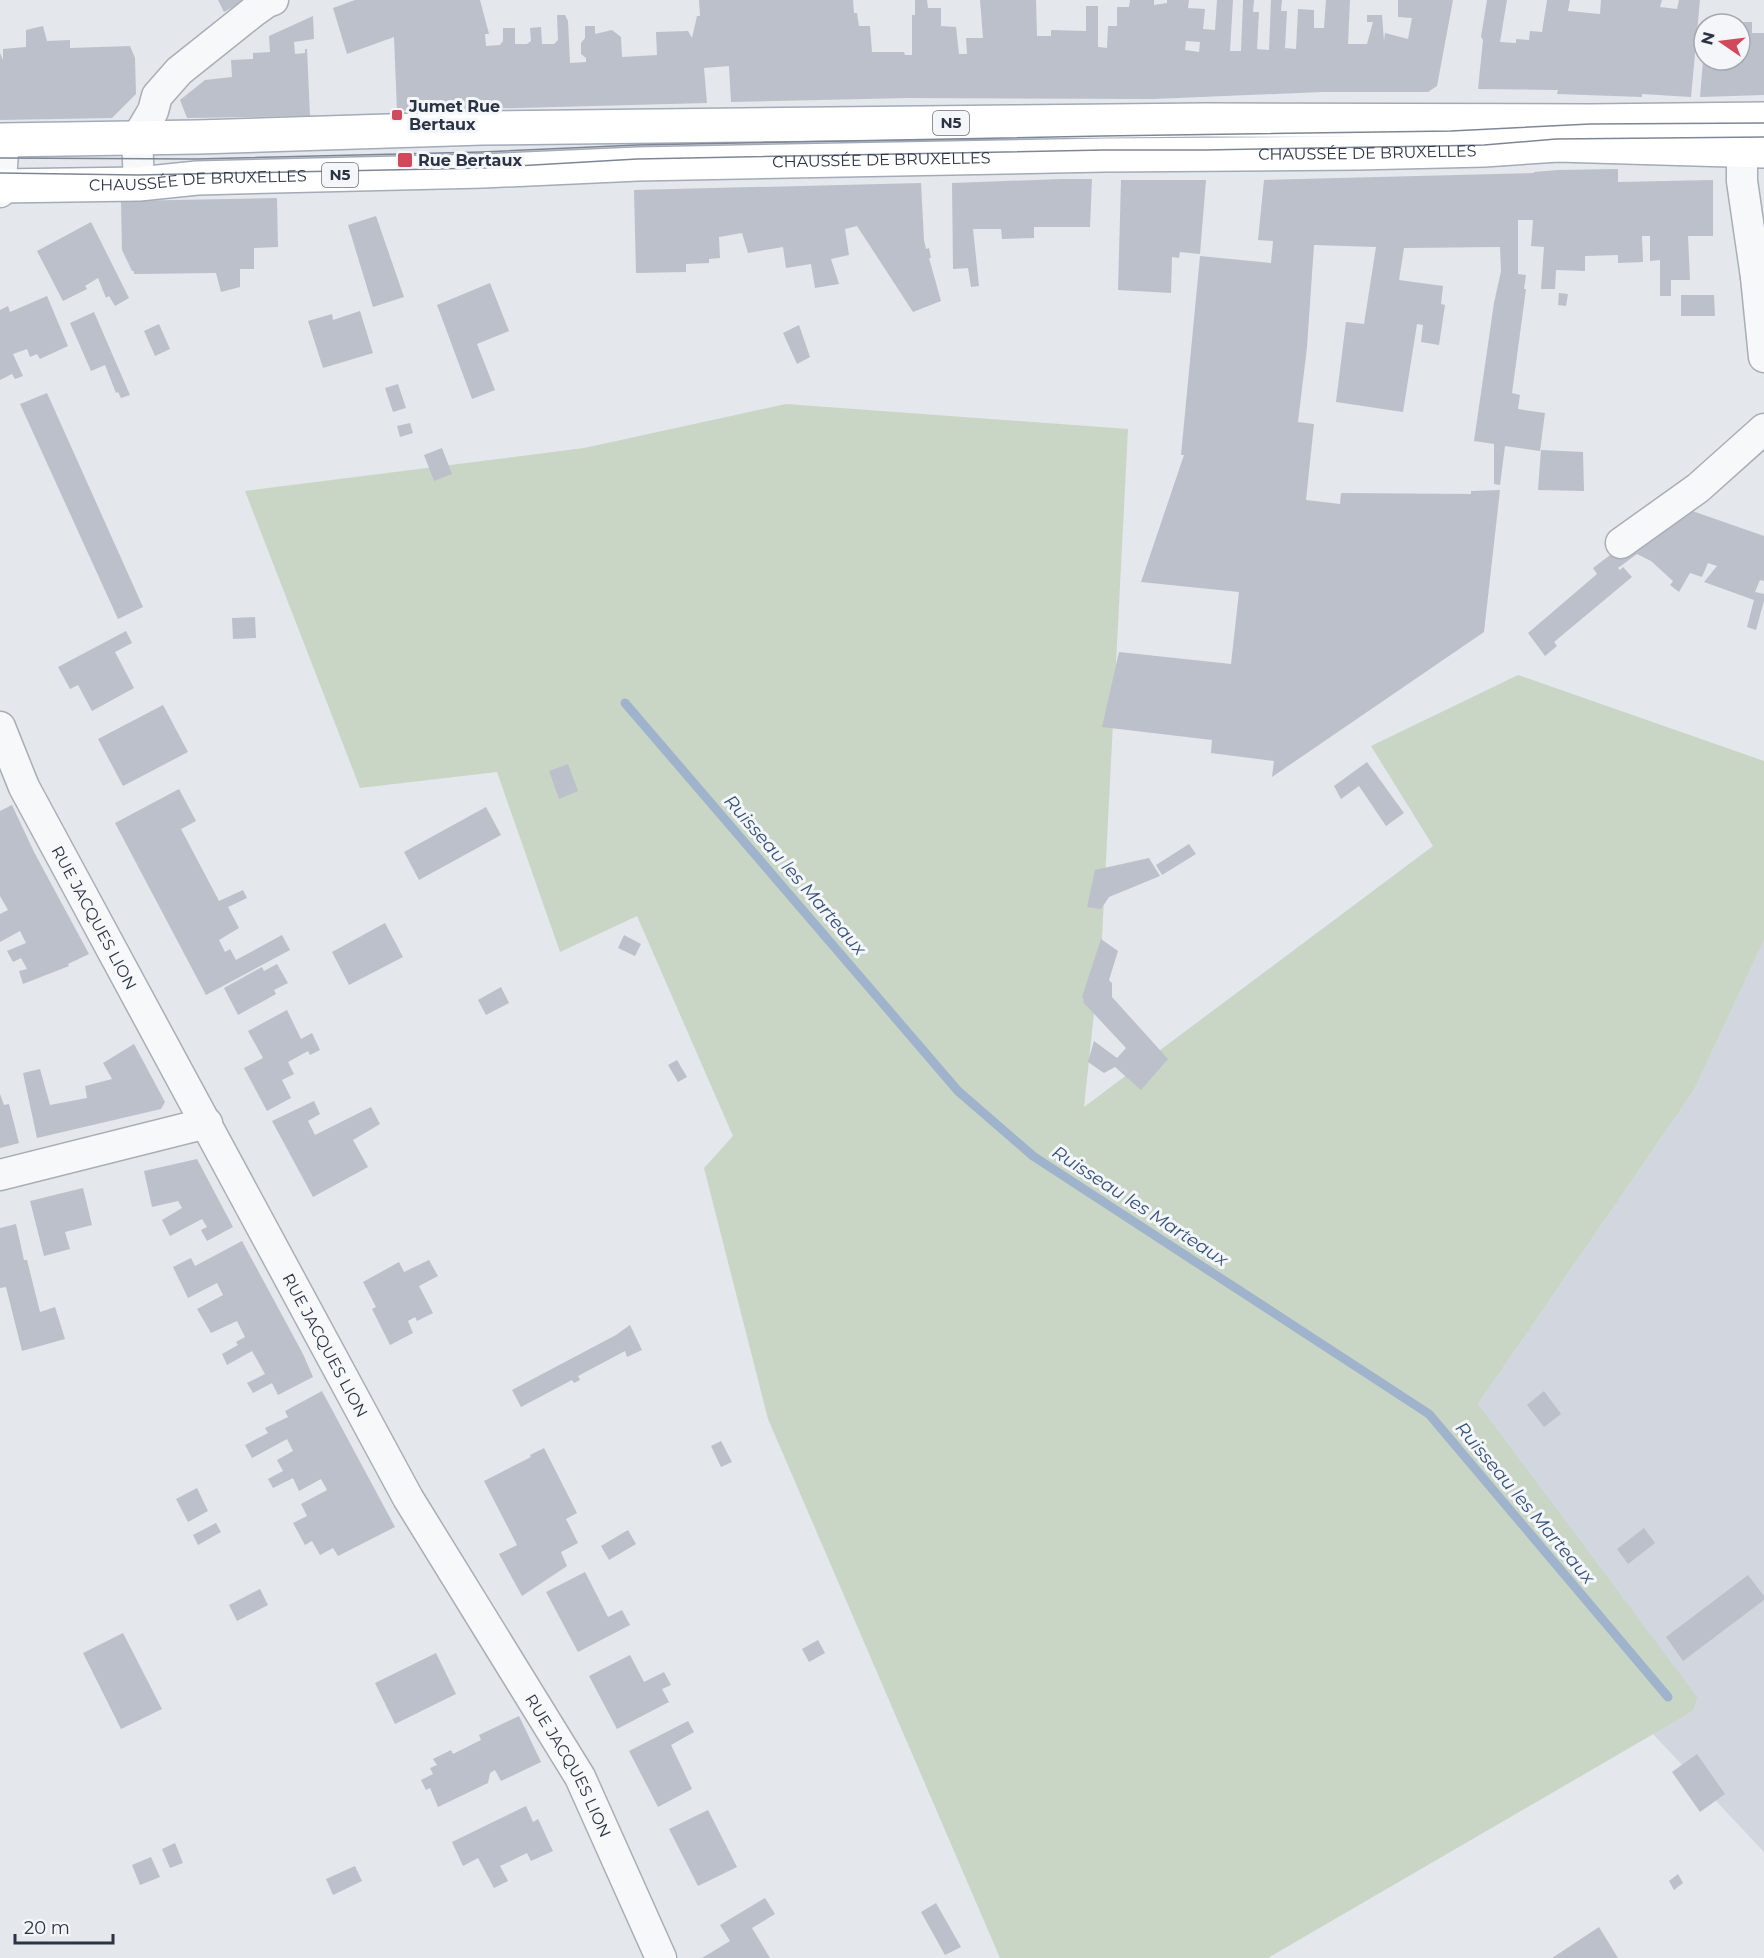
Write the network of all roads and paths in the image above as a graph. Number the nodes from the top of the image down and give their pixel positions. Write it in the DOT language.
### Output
graph roads {
  1 [pos="273,0"];
  2 [pos="1764,119"];
  3 [pos="137,138"];
  4 [pos="2,140"];
  5 [pos="1753,151"];
  6 [pos="139,184"];
  7 [pos="0,186"];
  8 [pos="0,192"];
  9 [pos="1760,279"];
  10 [pos="1764,357"];
  11 [pos="1764,429"];
  12 [pos="1621,543"];
  13 [pos="0,727"];
  14 [pos="12,793"];
  15 [pos="207,1123"];
  16 [pos="0,1174"];
  17 [pos="661,1958"];
  1 -- 3 [label="street"];
  2 -- 3 [label="main road, CHAUSSÉE DE BRUXELLES / N5"];
  3 -- 4 [label="main road, CHAUSSÉE DE BRUXELLES / N5"];
  3 -- 6 [label="street"];
  4 -- 7 [label="street"];
  5 -- 6 [label="main road, CHAUSSÉE DE BRUXELLES / N5"];
  5 -- 9 [label="street"];
  6 -- 7 [label="main road, CHAUSSÉE DE BRUXELLES / N5"];
  7 -- 8 [label="street"];
  9 -- 10 [label="street"];
  11 -- 12 [label="street"];
  13 -- 14 [label="street, RUE JACQUES LION"];
  14 -- 15 [label="street, RUE JACQUES LION"];
  15 -- 16 [label="street"];
  15 -- 17 [label="street, RUE JACQUES LION"];
}
